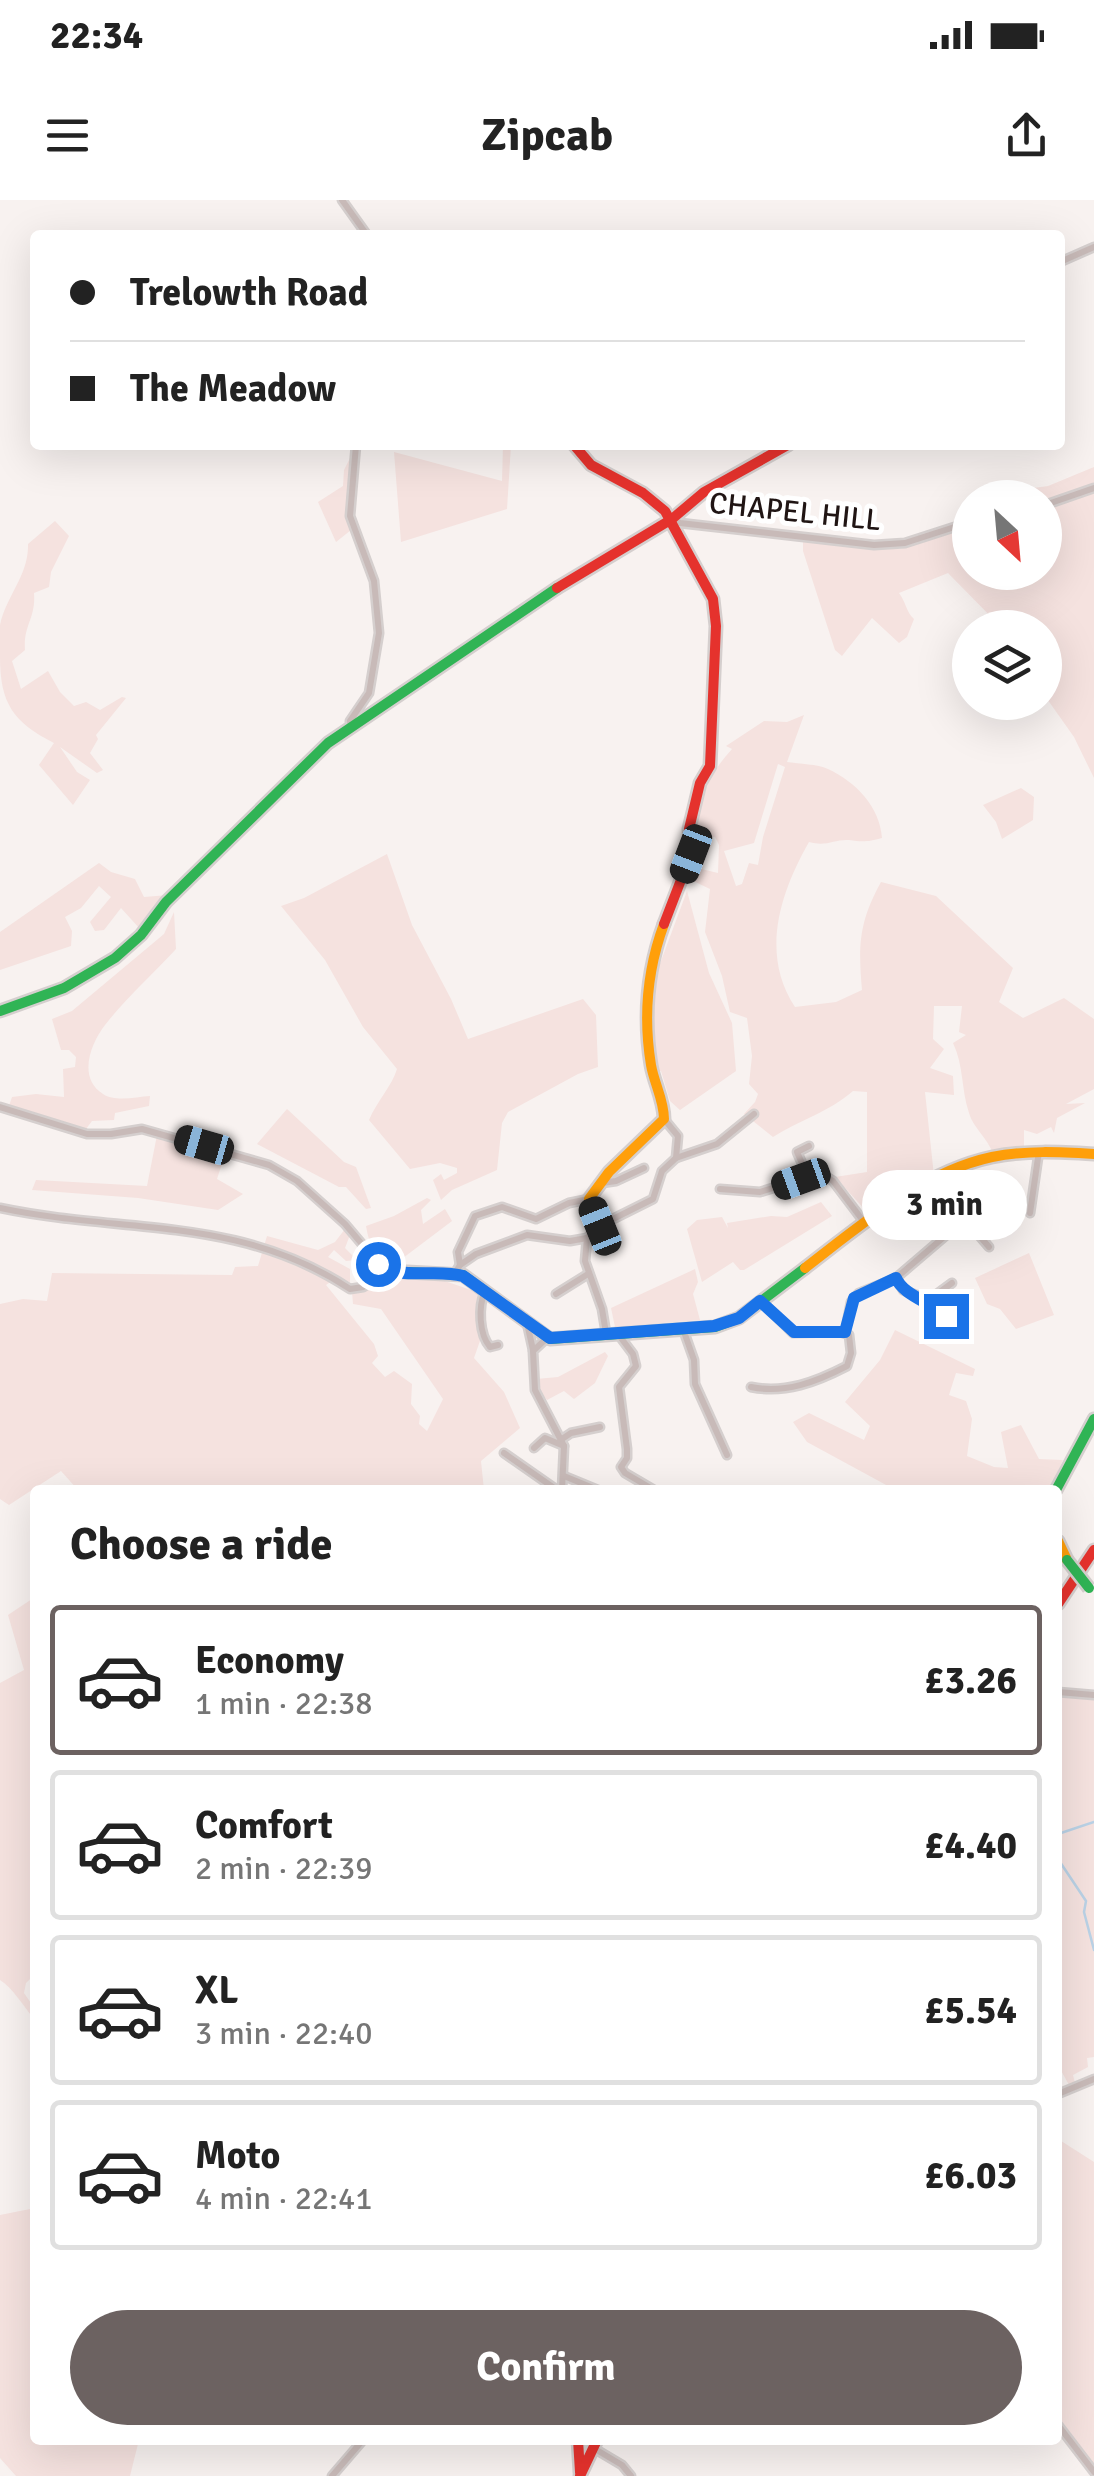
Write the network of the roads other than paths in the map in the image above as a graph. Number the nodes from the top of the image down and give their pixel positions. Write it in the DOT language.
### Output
graph roads {
  1 [pos="342,200"];
  2 [pos="364,230"];
  3 [pos="1094,247"];
  4 [pos="1065,260"];
  5 [pos="356,450"];
  6 [pos="578,450"];
  7 [pos="779,450"];
  8 [pos="1094,488"];
  9 [pos="1062,499"];
  10 [pos="672,519"];
  11 [pos="952,528"];
  12 [pos="351,729"];
  13 [pos="0,1011"];
  14 [pos="0,1106"];
  15 [pos="754,1114"];
  16 [pos="664,1119"];
  17 [pos="809,1146"];
  18 [pos="1039,1152"];
  19 [pos="1094,1154"];
  20 [pos="676,1158"];
  21 [pos="644,1168"];
  22 [pos="808,1177"];
  23 [pos="602,1183"];
  24 [pos="720,1189"];
  25 [pos="589,1199"];
  26 [pos="0,1208"];
  27 [pos="1030,1213"];
  28 [pos="536,1220"];
  29 [pos="864,1222"];
  30 [pos="600,1226"];
  31 [pos="527,1235"];
  32 [pos="587,1238"];
  33 [pos="989,1247"];
  34 [pos="457,1269"];
  35 [pos="388,1271"];
  36 [pos="588,1274"];
  37 [pos="896,1278"];
  38 [pos="952,1283"];
  39 [pos="485,1291"];
  40 [pos="556,1294"];
  41 [pos="928,1300"];
  42 [pos="760,1301"];
  43 [pos="526,1321"];
  44 [pos="683,1328"];
  45 [pos="963,1330"];
  46 [pos="845,1332"];
  47 [pos="612,1333"];
  48 [pos="547,1338"];
  49 [pos="498,1345"];
  50 [pos="533,1351"];
  51 [pos="751,1386"];
  52 [pos="1094,1419"];
  53 [pos="600,1427"];
  54 [pos="563,1442"];
  55 [pos="534,1448"];
  56 [pos="504,1453"];
  57 [pos="726,1455"];
  58 [pos="563,1476"];
  59 [pos="552,1485"];
  60 [pos="560,1485"];
  61 [pos="579,1485"];
  62 [pos="645,1485"];
  63 [pos="1058,1485"];
  64 [pos="1062,1552"];
  65 [pos="1093,1552"];
  66 [pos="1092,1590"];
  67 [pos="1062,1598"];
  68 [pos="1062,1692"];
  69 [pos="1094,1694"];
  70 [pos="1094,2079"];
  71 [pos="1062,2092"];
  72 [pos="1062,2431"];
  73 [pos="359,2445"];
  74 [pos="576,2445"];
  75 [pos="577,2445"];
  76 [pos="595,2445"];
  77 [pos="1094,2472"];
  78 [pos="580,2475"];
  79 [pos="332,2476"];
  80 [pos="631,2476"];
  1 -- 2 [label="street"];
  3 -- 4 [label="street"];
  5 -- 12 [label="street"];
  6 -- 10 [label="main road"];
  7 -- 10 [label="main road"];
  8 -- 9 [label="street"];
  10 -- 11 [label="street, CHAPEL HILL"];
  10 -- 12 [label="main road"];
  10 -- 16 [label="main road"];
  12 -- 13 [label="main road"];
  14 -- 35 [label="street"];
  15 -- 20 [label="street"];
  16 -- 20 [label="street"];
  16 -- 23 [label="main road"];
  17 -- 22 [label="street"];
  18 -- 19 [label="main road"];
  18 -- 27 [label="street"];
  18 -- 29 [label="main road"];
  20 -- 30 [label="street"];
  21 -- 23 [label="street"];
  22 -- 24 [label="street"];
  22 -- 29 [label="street"];
  23 -- 25 [label="main road"];
  25 -- 28 [label="street"];
  25 -- 30 [label="main road"];
  26 -- 35 [label="street"];
  28 -- 31 [label="street"];
  28 -- 34 [label="street"];
  29 -- 42 [label="main road"];
  30 -- 32 [label="street"];
  31 -- 32 [label="street"];
  31 -- 34 [label="street"];
  32 -- 36 [label="street"];
  33 -- 37 [label="street"];
  34 -- 35 [label="main road"];
  34 -- 39 [label="main road"];
  36 -- 40 [label="street"];
  36 -- 47 [label="street"];
  37 -- 41 [label="street"];
  37 -- 46 [label="street"];
  38 -- 41 [label="street"];
  39 -- 43 [label="main road"];
  39 -- 49 [label="street"];
  41 -- 45 [label="street"];
  42 -- 44 [label="main road"];
  42 -- 46 [label="street"];
  43 -- 48 [label="main road"];
  43 -- 50 [label="street"];
  44 -- 47 [label="main road"];
  44 -- 57 [label="street"];
  46 -- 51 [label="street"];
  47 -- 48 [label="main road"];
  47 -- 62 [label="street"];
  48 -- 50 [label="street"];
  50 -- 54 [label="street"];
  52 -- 63 [label="main road"];
  53 -- 54 [label="street"];
  54 -- 55 [label="street"];
  54 -- 58 [label="street"];
  56 -- 59 [label="street"];
  58 -- 60 [label="street"];
  58 -- 61 [label="street"];
  64 -- 66 [label="main road, bridge"];
  65 -- 67 [label="main road"];
  68 -- 69 [label="street"];
  70 -- 71 [label="street"];
  72 -- 77 [label="street"];
  73 -- 79 [label="street"];
  74 -- 78 [label="main road"];
  75 -- 76 [label="main road"];
  76 -- 78 [label="main road"];
  76 -- 80 [label="street"];
}
